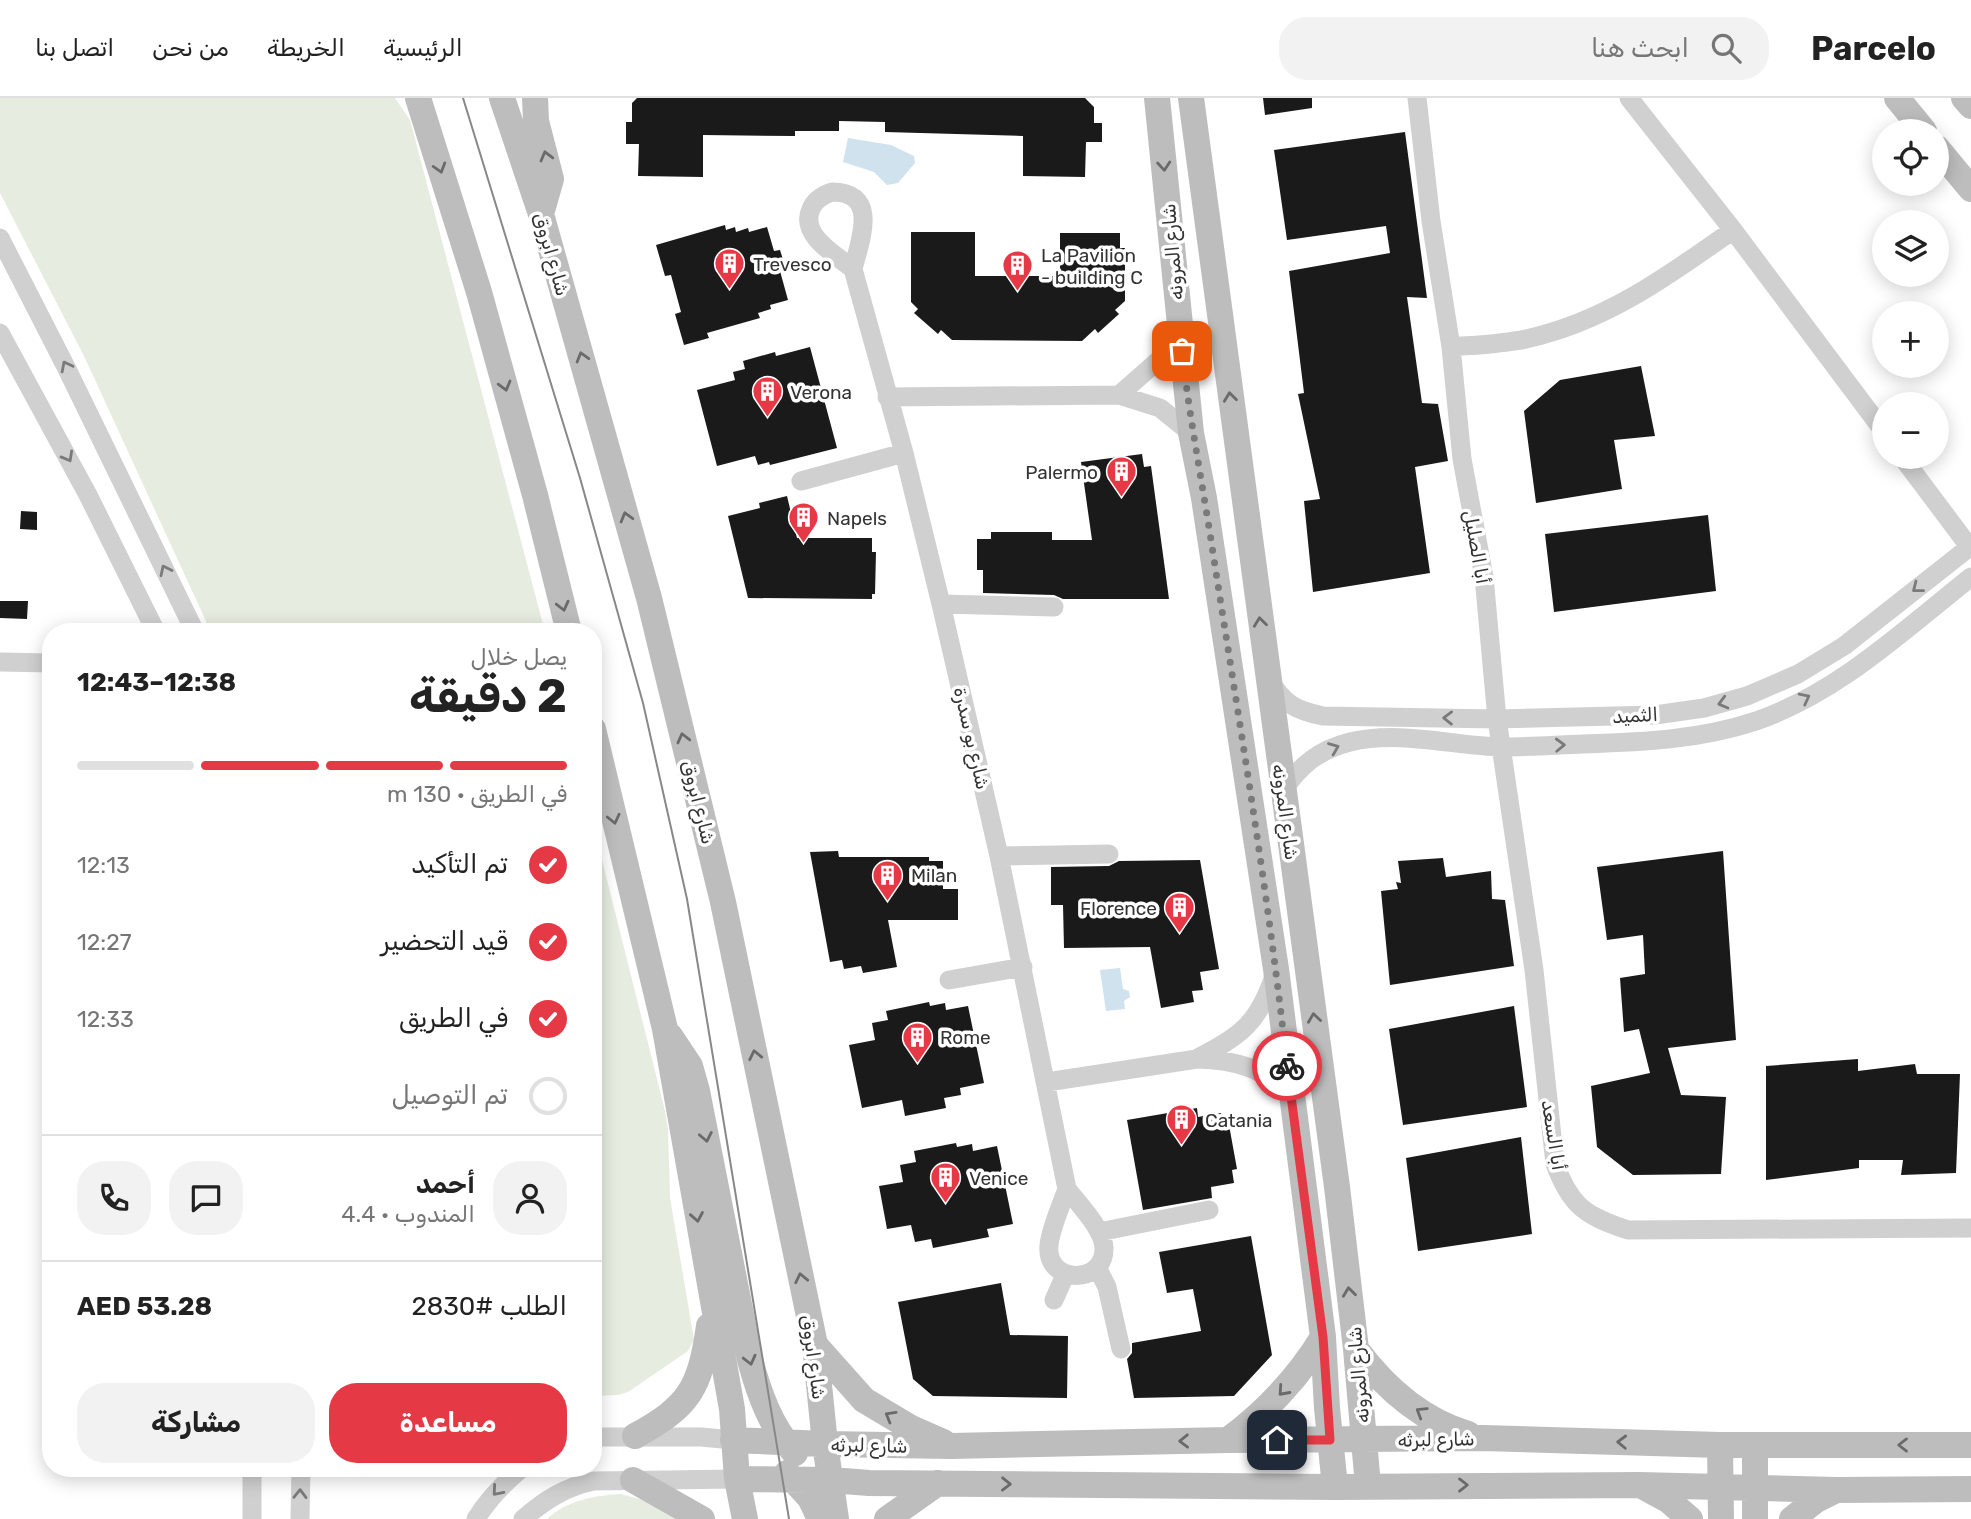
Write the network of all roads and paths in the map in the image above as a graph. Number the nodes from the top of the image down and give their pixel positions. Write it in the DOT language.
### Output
graph roads {
  1 [pos="484,98"];
  2 [pos="502,98"];
  3 [pos="535,98"];
  4 [pos="1191,98"];
  5 [pos="1416,98"];
  6 [pos="1629,98"];
  7 [pos="1897,98"];
  8 [pos="1965,98"];
  9 [pos="1156,99"];
  10 [pos="417,100"];
  11 [pos="1971,106"];
  12 [pos="1914,119"];
  13 [pos="1949,163"];
  14 [pos="1971,190"];
  15 [pos="541,214"];
  16 [pos="1733,230"];
  17 [pos="0,238"];
  18 [pos="853,269"];
  19 [pos="565,297"];
  20 [pos="1179,323"];
  21 [pos="0,333"];
  22 [pos="1451,347"];
  23 [pos="1119,395"];
  24 [pos="887,397"];
  25 [pos="1872,416"];
  26 [pos="1191,433"];
  27 [pos="904,453"];
  28 [pos="1911,469"];
  29 [pos="801,481"];
  30 [pos="1971,547"];
  31 [pos="1971,577"];
  32 [pos="941,604"];
  33 [pos="1054,607"];
  34 [pos="152,623"];
  35 [pos="191,623"];
  36 [pos="567,623"];
  37 [pos="0,662"];
  38 [pos="42,663"];
  39 [pos="1267,676"];
  40 [pos="1497,719"];
  41 [pos="1502,747"];
  42 [pos="602,766"];
  43 [pos="1283,791"];
  44 [pos="1109,855"];
  45 [pos="999,856"];
  46 [pos="1023,967"];
  47 [pos="1276,970"];
  48 [pos="949,980"];
  49 [pos="665,1029"];
  50 [pos="1197,1059"];
  51 [pos="1047,1082"];
  52 [pos="1291,1096"];
  53 [pos="1068,1189"];
  54 [pos="1209,1210"];
  55 [pos="1971,1228"];
  56 [pos="1099,1232"];
  57 [pos="1097,1267"];
  58 [pos="1065,1275"];
  59 [pos="1054,1300"];
  60 [pos="712,1304"];
  61 [pos="1323,1337"];
  62 [pos="815,1345"];
  63 [pos="1121,1349"];
  64 [pos="1356,1349"];
  65 [pos="635,1436"];
  66 [pos="602,1437"];
  67 [pos="1483,1438"];
  68 [pos="1363,1439"];
  69 [pos="733,1440"];
  70 [pos="1228,1440"];
  71 [pos="1330,1440"];
  72 [pos="785,1443"];
  73 [pos="825,1444"];
  74 [pos="1720,1445"];
  75 [pos="1755,1445"];
  76 [pos="1971,1445"];
  77 [pos="951,1446"];
  78 [pos="252,1477"];
  79 [pos="301,1477"];
  80 [pos="511,1477"];
  81 [pos="737,1479"];
  82 [pos="795,1479"];
  83 [pos="831,1479"];
  84 [pos="633,1480"];
  85 [pos="938,1483"];
  86 [pos="1639,1485"];
  87 [pos="1368,1486"];
  88 [pos="1335,1487"];
  89 [pos="1721,1488"];
  90 [pos="1755,1489"];
  91 [pos="1971,1489"];
  92 [pos="1836,1490"];
  93 [pos="252,1519"];
  94 [pos="300,1519"];
  95 [pos="476,1519"];
  96 [pos="523,1519"];
  97 [pos="702,1519"];
  98 [pos="745,1519"];
  99 [pos="820,1519"];
  100 [pos="836,1519"];
  101 [pos="887,1519"];
  102 [pos="1690,1519"];
  103 [pos="1721,1519"];
  104 [pos="1755,1519"];
  105 [pos="1792,1519"];
  1 -- 19 [label="street"];
  2 -- 15 [label="street, شارع ابروق"];
  15 -- 3 [label="street, one-way"];
  39 -- 4 [label="street, شارع المرونه, one-way"];
  5 -- 22 [label="street, أبا الصليل"];
  6 -- 16 [label="street"];
  7 -- 12 [label="street"];
  8 -- 11 [label="street"];
  9 -- 20 [label="street, شارع المرونه, one-way"];
  10 -- 36 [label="street, one-way"];
  13 -- 14 [label="street"];
  15 -- 19 [label="street, شارع ابروق"];
  16 -- 22 [label="street"];
  16 -- 25 [label="street"];
  35 -- 17 [label="street, one-way"];
  18 -- 24 [label="street, شارع بو سدرة"];
  62 -- 19 [label="street, شارع ابروق, one-way"];
  20 -- 23 [label="street"];
  20 -- 26 [label="street, شارع المرونه"];
  21 -- 34 [label="street, one-way"];
  22 -- 40 [label="street, أبا الصليل"];
  23 -- 24 [label="street"];
  23 -- 26 [label="street"];
  24 -- 27 [label="street, شارع بو سدرة"];
  26 -- 47 [label="street, شارع المرونه"];
  27 -- 29 [label="street"];
  27 -- 32 [label="street, شارع بو سدرة"];
  28 -- 30 [label="street"];
  30 -- 40 [label="street, الثميد, one-way"];
  41 -- 31 [label="street, الثميد, one-way"];
  32 -- 33 [label="street"];
  32 -- 45 [label="street, شارع بو سدرة"];
  37 -- 38 [label="street"];
  40 -- 39 [label="street, الثميد, one-way"];
  39 -- 43 [label="street, شارع المرونه"];
  40 -- 41 [label="street, أبا الصليل"];
  43 -- 41 [label="street, الثميد, one-way"];
  41 -- 55 [label="street, أبا السعد"];
  42 -- 49 [label="street, one-way"];
  64 -- 43 [label="street, شارع المرونه, one-way"];
  44 -- 45 [label="street"];
  45 -- 46 [label="street, شارع بو سدرة"];
  46 -- 48 [label="street"];
  46 -- 51 [label="street, شارع بو سدرة"];
  47 -- 50 [label="street"];
  47 -- 52 [label="street, شارع المرونه"];
  49 -- 60 [label="street, one-way"];
  49 -- 72 [label="street, one-way"];
  50 -- 51 [label="street"];
  50 -- 52 [label="street"];
  51 -- 53 [label="street, شارع بو سدرة"];
  52 -- 61 [label="street, شارع المرونه"];
  53 -- 56 [label="street, شارع بو سدرة"];
  53 -- 58 [label="street, شارع بو سدرة"];
  54 -- 56 [label="street"];
  56 -- 57 [label="street"];
  57 -- 58 [label="street"];
  57 -- 63 [label="street"];
  58 -- 59 [label="street"];
  60 -- 65 [label="street"];
  60 -- 69 [label="street"];
  61 -- 70 [label="street, one-way"];
  61 -- 71 [label="street, شارع المرونه"];
  62 -- 73 [label="street, شارع ابروق"];
  77 -- 62 [label="street, one-way"];
  67 -- 64 [label="street, one-way"];
  64 -- 68 [label="street, شارع المرونه"];
  65 -- 66 [label="street"];
  65 -- 69 [label="street"];
  67 -- 68 [label="street, شارع لبرثه"];
  74 -- 67 [label="street, شارع لبرثه, one-way"];
  68 -- 71 [label="street, شارع لبرثه"];
  68 -- 87 [label="street, شارع المرونه"];
  69 -- 72 [label="street, شارع لبرثه"];
  69 -- 81 [label="street"];
  69 -- 82 [label="street"];
  70 -- 71 [label="street, شارع لبرثه"];
  70 -- 77 [label="street, شارع لبرثه, one-way"];
  71 -- 88 [label="street, شارع المرونه"];
  72 -- 73 [label="street, شارع لبرثه"];
  72 -- 83 [label="street"];
  73 -- 77 [label="street, شارع لبرثه"];
  73 -- 83 [label="street, شارع ابروق"];
  74 -- 75 [label="street, شارع لبرثه"];
  74 -- 89 [label="street"];
  76 -- 75 [label="street, شارع لبرثه, one-way"];
  75 -- 90 [label="street"];
  78 -- 93 [label="street"];
  94 -- 79 [label="street, one-way"];
  80 -- 95 [label="street, one-way"];
  81 -- 82 [label="street, شارع لبرثه"];
  81 -- 84 [label="street"];
  81 -- 98 [label="street"];
  82 -- 83 [label="street, شارع لبرثه"];
  82 -- 99 [label="street"];
  83 -- 85 [label="street, شارع لبرثه"];
  83 -- 100 [label="street, شارع ابروق"];
  84 -- 96 [label="street"];
  84 -- 97 [label="street"];
  85 -- 88 [label="street, شارع لبرثه, one-way"];
  85 -- 101 [label="street"];
  87 -- 86 [label="street, شارع لبرثه, one-way"];
  86 -- 89 [label="street, شارع لبرثه"];
  86 -- 102 [label="street"];
  87 -- 88 [label="street, شارع لبرثه"];
  89 -- 90 [label="street, شارع لبرثه"];
  89 -- 103 [label="street"];
  90 -- 92 [label="street, شارع لبرثه"];
  90 -- 104 [label="street"];
  91 -- 92 [label="street, شارع لبرثه"];
  92 -- 105 [label="street"];
}
